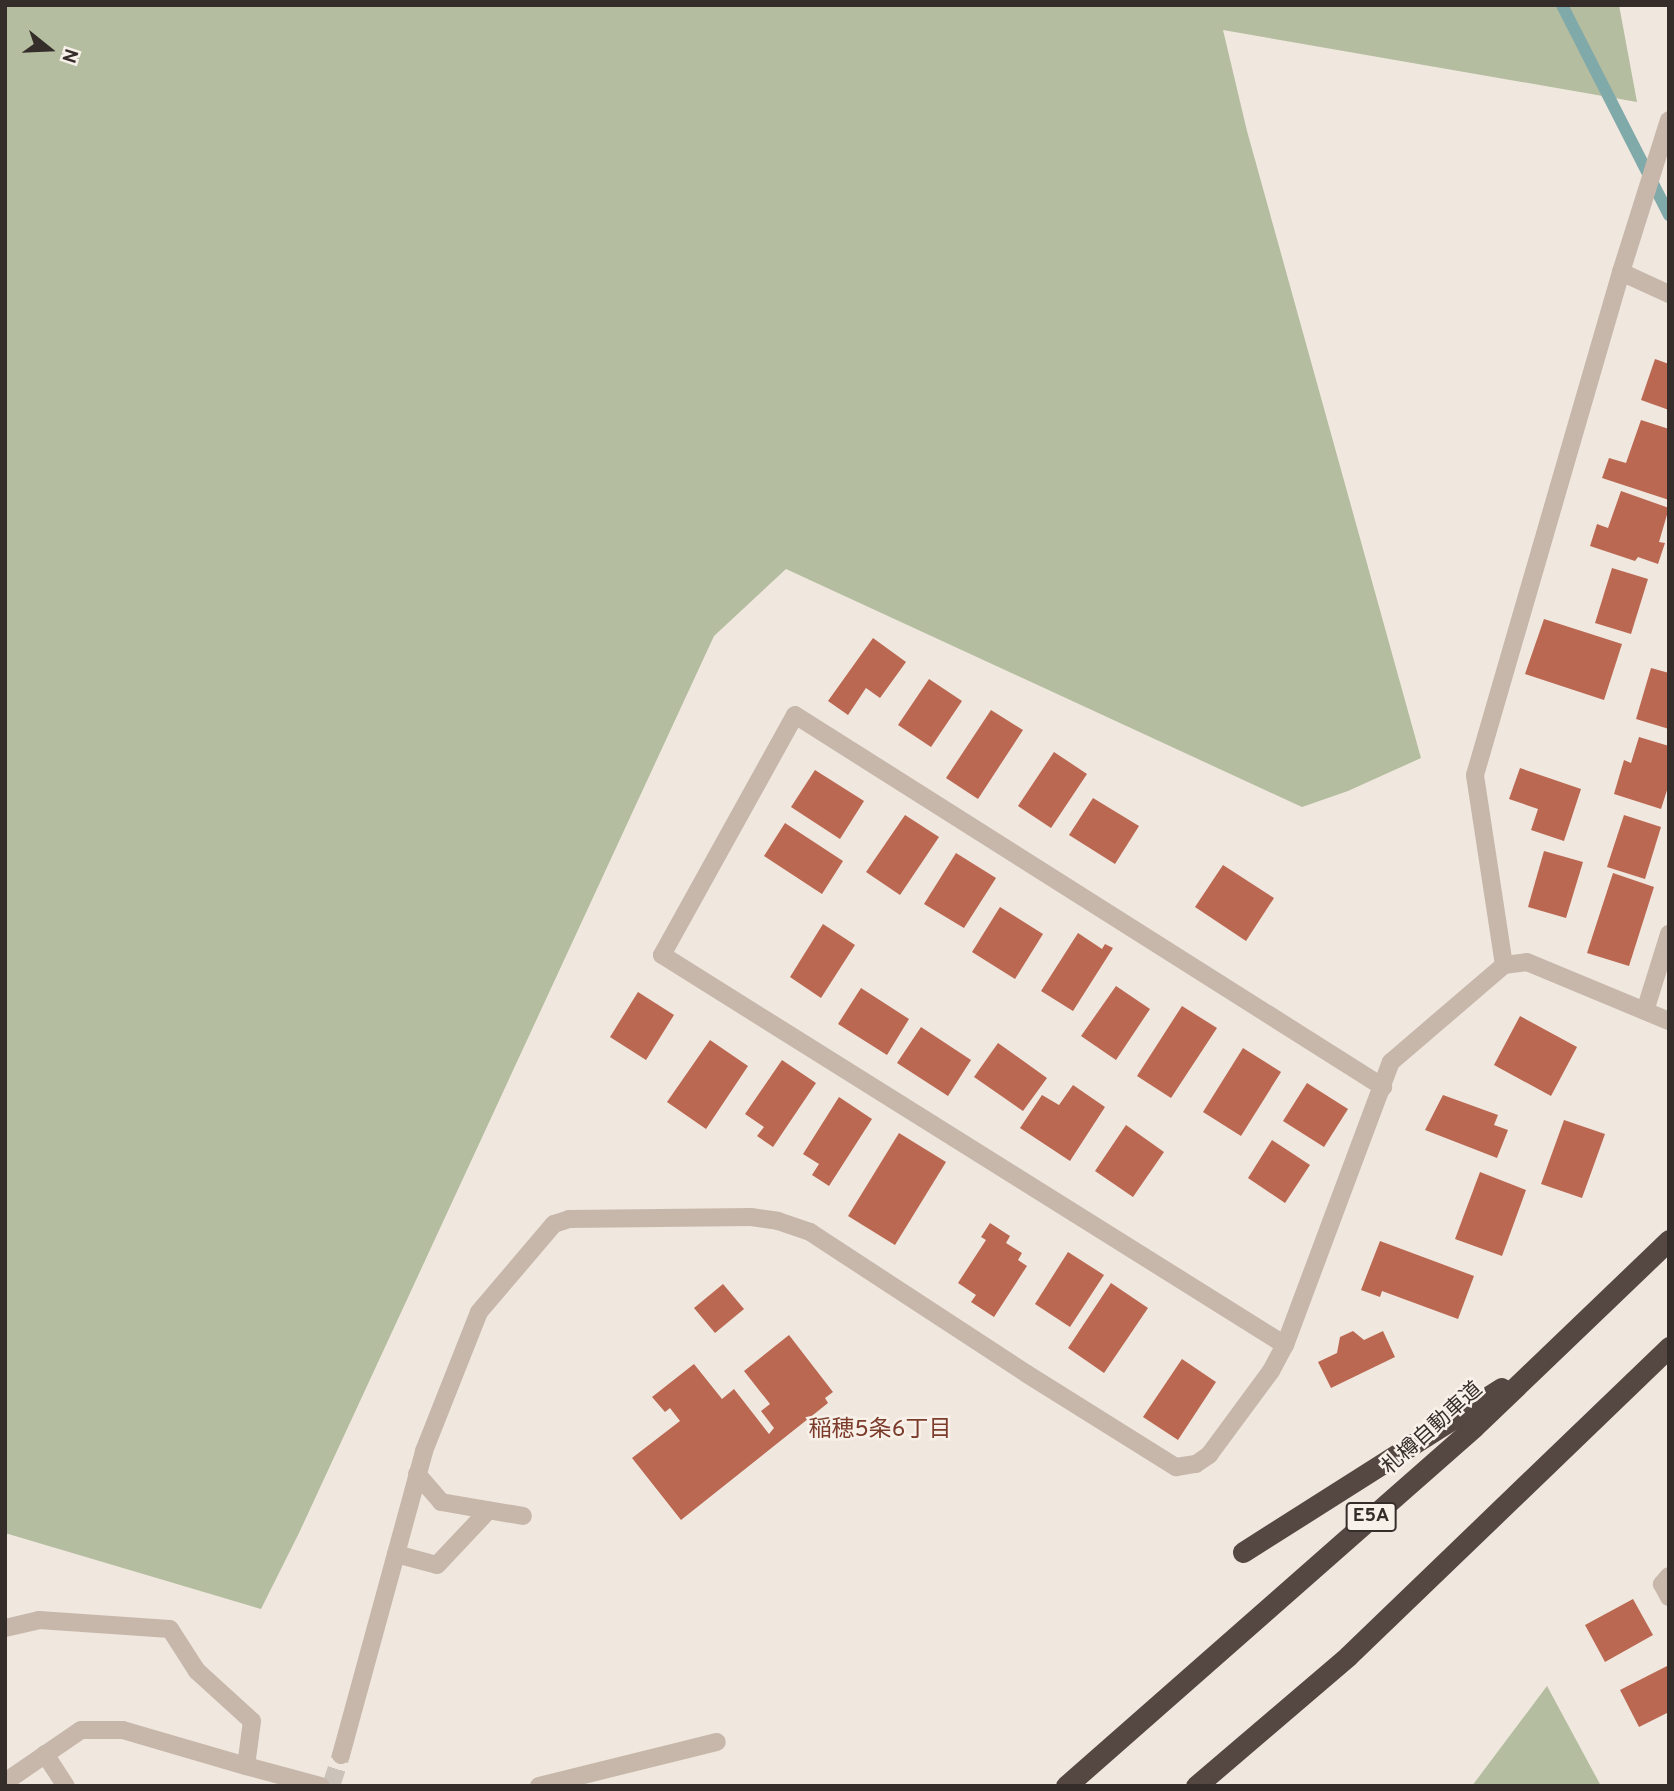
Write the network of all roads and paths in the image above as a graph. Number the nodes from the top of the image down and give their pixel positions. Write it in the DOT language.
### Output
graph roads {
  1 [pos="1669,120"];
  2 [pos="1621,272"];
  3 [pos="1669,294"];
  4 [pos="1669,934"];
  5 [pos="1504,965"];
  6 [pos="1645,1012"];
  7 [pos="1669,1021"];
  8 [pos="1383,1087"];
  9 [pos="1669,1240"];
  10 [pos="1285,1345"];
  11 [pos="1669,1348"];
  12 [pos="1544,1360"];
  13 [pos="417,1474"];
  14 [pos="487,1512"];
  15 [pos="523,1516"];
  16 [pos="1243,1552"];
  17 [pos="396,1554"];
  18 [pos="1669,1576"];
  19 [pos="1669,1597"];
  20 [pos="5,1628"];
  21 [pos="717,1742"];
  22 [pos="45,1754"];
  23 [pos="341,1755"];
  24 [pos="246,1766"];
  25 [pos="5,1782"];
  26 [pos="66,1786"];
  27 [pos="320,1786"];
  28 [pos="539,1786"];
  29 [pos="1066,1786"];
  30 [pos="1196,1786"];
  1 -- 2 [label="street"];
  2 -- 3 [label="street"];
  2 -- 5 [label="street"];
  4 -- 6 [label="street"];
  5 -- 6 [label="street"];
  5 -- 8 [label="street"];
  6 -- 7 [label="street"];
  8 -- 10 [label="street"];
  8 -- 10 [label="street"];
  9 -- 12 [label="highway, 札樽自動車道 / E5A"];
  10 -- 13 [label="street"];
  11 -- 30 [label="highway"];
  12 -- 16 [label="highway"];
  12 -- 29 [label="highway, 札樽自動車道 / E5A"];
  13 -- 14 [label="street"];
  13 -- 17 [label="street"];
  14 -- 15 [label="street"];
  14 -- 17 [label="street"];
  17 -- 23 [label="street"];
  18 -- 19 [label="street"];
  20 -- 24 [label="street"];
  21 -- 28 [label="street"];
  22 -- 24 [label="street"];
  22 -- 25 [label="street"];
  22 -- 26 [label="street"];
  24 -- 27 [label="street"];
}
